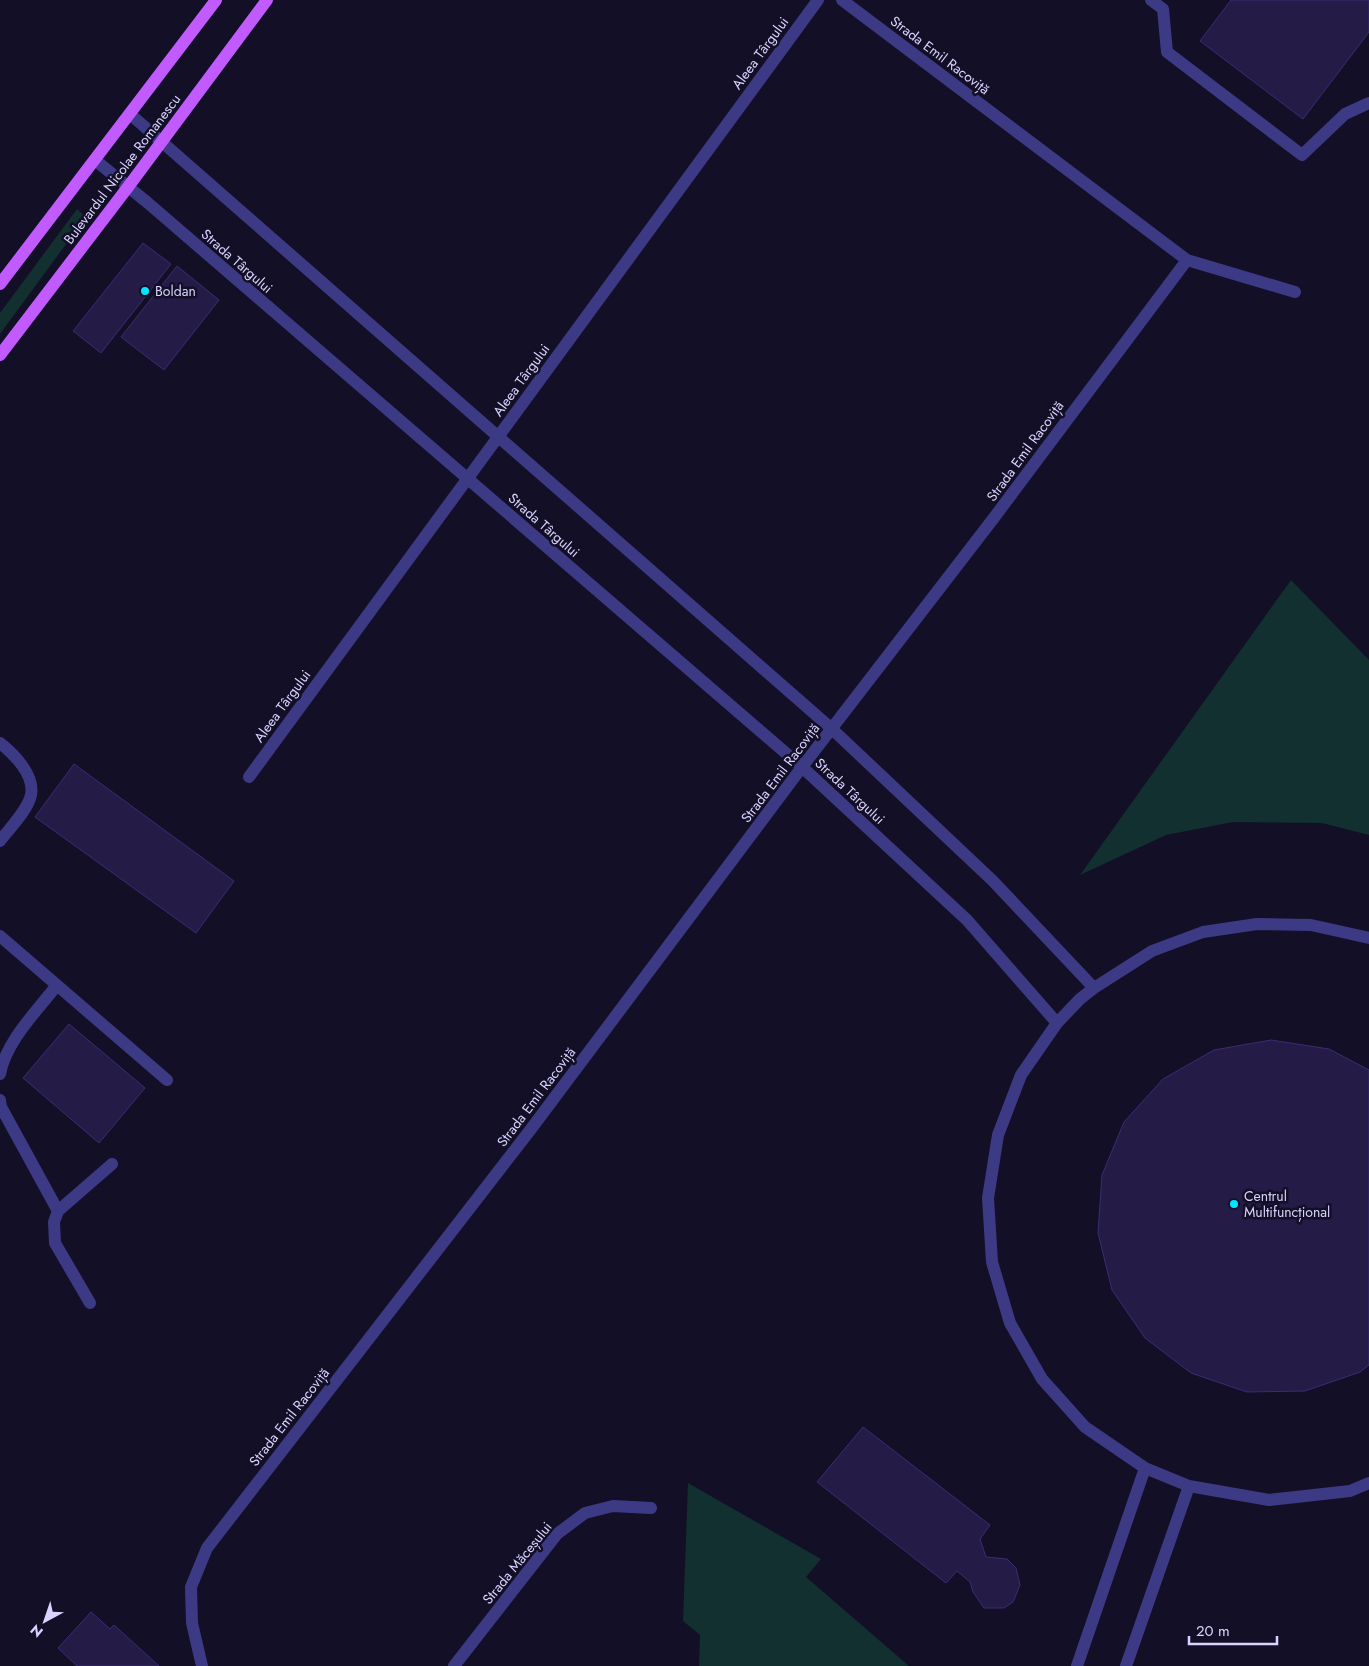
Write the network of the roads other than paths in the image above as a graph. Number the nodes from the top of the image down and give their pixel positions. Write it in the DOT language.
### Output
graph roads {
  1 [pos="216,0"];
  2 [pos="267,0"];
  3 [pos="818,0"];
  4 [pos="842,0"];
  5 [pos="1151,0"];
  6 [pos="1369,103"];
  7 [pos="130,114"];
  8 [pos="161,142"];
  9 [pos="95,160"];
  10 [pos="128,187"];
  11 [pos="1187,260"];
  12 [pos="0,284"];
  13 [pos="1295,292"];
  14 [pos="0,355"];
  15 [pos="498,436"];
  16 [pos="467,480"];
  17 [pos="832,729"];
  18 [pos="0,742"];
  19 [pos="802,767"];
  20 [pos="249,777"];
  21 [pos="0,841"];
  22 [pos="0,936"];
  23 [pos="1369,938"];
  24 [pos="57,985"];
  25 [pos="1094,988"];
  26 [pos="1057,1022"];
  27 [pos="0,1074"];
  28 [pos="167,1080"];
  29 [pos="0,1100"];
  30 [pos="112,1164"];
  31 [pos="58,1211"];
  32 [pos="90,1303"];
  33 [pos="1145,1468"];
  34 [pos="1369,1483"];
  35 [pos="1189,1486"];
  36 [pos="650,1508"];
  37 [pos="202,1666"];
  38 [pos="454,1666"];
  39 [pos="1077,1666"];
  40 [pos="1126,1666"];
  1 -- 7 [label="main road, Bulevardul Nicolae Romanescu"];
  2 -- 8 [label="main road, Bulevardul Nicolae Romanescu"];
  3 -- 15 [label="street, Aleea Târgului"];
  4 -- 11 [label="street, Strada Emil Racoviță"];
  5 -- 6 [label="street"];
  7 -- 8 [label="street"];
  7 -- 9 [label="main road, Bulevardul Nicolae Romanescu"];
  8 -- 10 [label="main road, Bulevardul Nicolae Romanescu"];
  8 -- 15 [label="street"];
  9 -- 10 [label="street, Strada Târgului"];
  9 -- 12 [label="main road, Bulevardul Nicolae Romanescu"];
  10 -- 14 [label="main road, Bulevardul Nicolae Romanescu"];
  10 -- 16 [label="street, Strada Târgului"];
  11 -- 13 [label="street"];
  11 -- 17 [label="street, Strada Emil Racoviță"];
  15 -- 16 [label="street, Aleea Târgului"];
  15 -- 17 [label="street"];
  16 -- 19 [label="street, Strada Târgului"];
  16 -- 20 [label="street, Aleea Târgului"];
  17 -- 19 [label="street, Strada Emil Racoviță"];
  17 -- 25 [label="street"];
  18 -- 21 [label="street"];
  19 -- 26 [label="street, Strada Târgului"];
  19 -- 37 [label="street, Strada Emil Racoviță"];
  22 -- 24 [label="street"];
  23 -- 25 [label="street"];
  24 -- 27 [label="street"];
  24 -- 28 [label="street"];
  25 -- 26 [label="street"];
  26 -- 33 [label="street"];
  29 -- 31 [label="street"];
  30 -- 31 [label="street"];
  31 -- 32 [label="street"];
  33 -- 35 [label="street"];
  33 -- 39 [label="street"];
  34 -- 35 [label="street"];
  35 -- 40 [label="street"];
  36 -- 38 [label="street, Strada Măceșului"];
}
